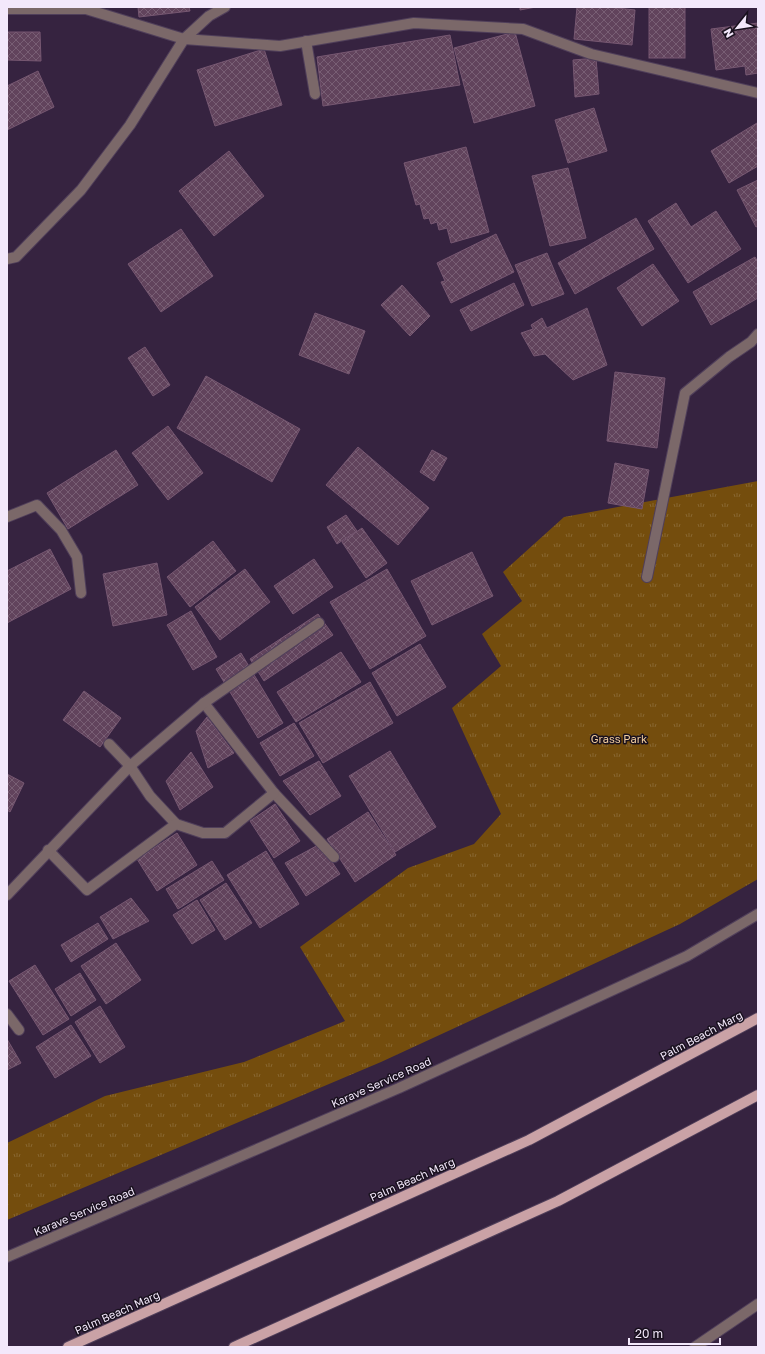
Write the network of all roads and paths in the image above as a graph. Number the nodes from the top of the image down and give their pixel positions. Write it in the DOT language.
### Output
graph roads {
  1 [pos="225,7"];
  2 [pos="35,8"];
  3 [pos="7,9"];
  4 [pos="184,40"];
  5 [pos="306,41"];
  6 [pos="758,93"];
  7 [pos="315,94"];
  8 [pos="7,259"];
  9 [pos="758,334"];
  10 [pos="7,517"];
  11 [pos="647,577"];
  12 [pos="81,594"];
  13 [pos="319,623"];
  14 [pos="204,703"];
  15 [pos="109,744"];
  16 [pos="130,766"];
  17 [pos="274,793"];
  18 [pos="176,824"];
  19 [pos="48,850"];
  20 [pos="334,857"];
  21 [pos="7,895"];
  22 [pos="758,914"];
  23 [pos="7,1014"];
  24 [pos="758,1018"];
  25 [pos="19,1030"];
  26 [pos="758,1095"];
  27 [pos="7,1257"];
  28 [pos="758,1304"];
  29 [pos="68,1347"];
  30 [pos="234,1347"];
  31 [pos="695,1347"];
  1 -- 4 [label="street"];
  2 -- 3 [label="street"];
  2 -- 4 [label="street"];
  4 -- 5 [label="street"];
  4 -- 8 [label="street"];
  5 -- 6 [label="street"];
  5 -- 7 [label="street"];
  9 -- 11 [label="street"];
  10 -- 12 [label="street"];
  13 -- 14 [label="street"];
  14 -- 16 [label="street"];
  14 -- 17 [label="street"];
  15 -- 16 [label="street"];
  16 -- 18 [label="street"];
  16 -- 19 [label="street"];
  17 -- 18 [label="street"];
  17 -- 20 [label="street"];
  18 -- 19 [label="street"];
  19 -- 21 [label="street"];
  22 -- 27 [label="street, Karave Service Road"];
  23 -- 25 [label="street"];
  24 -- 29 [label="main road, Palm Beach Marg"];
  26 -- 30 [label="main road"];
  28 -- 31 [label="street"];
}
